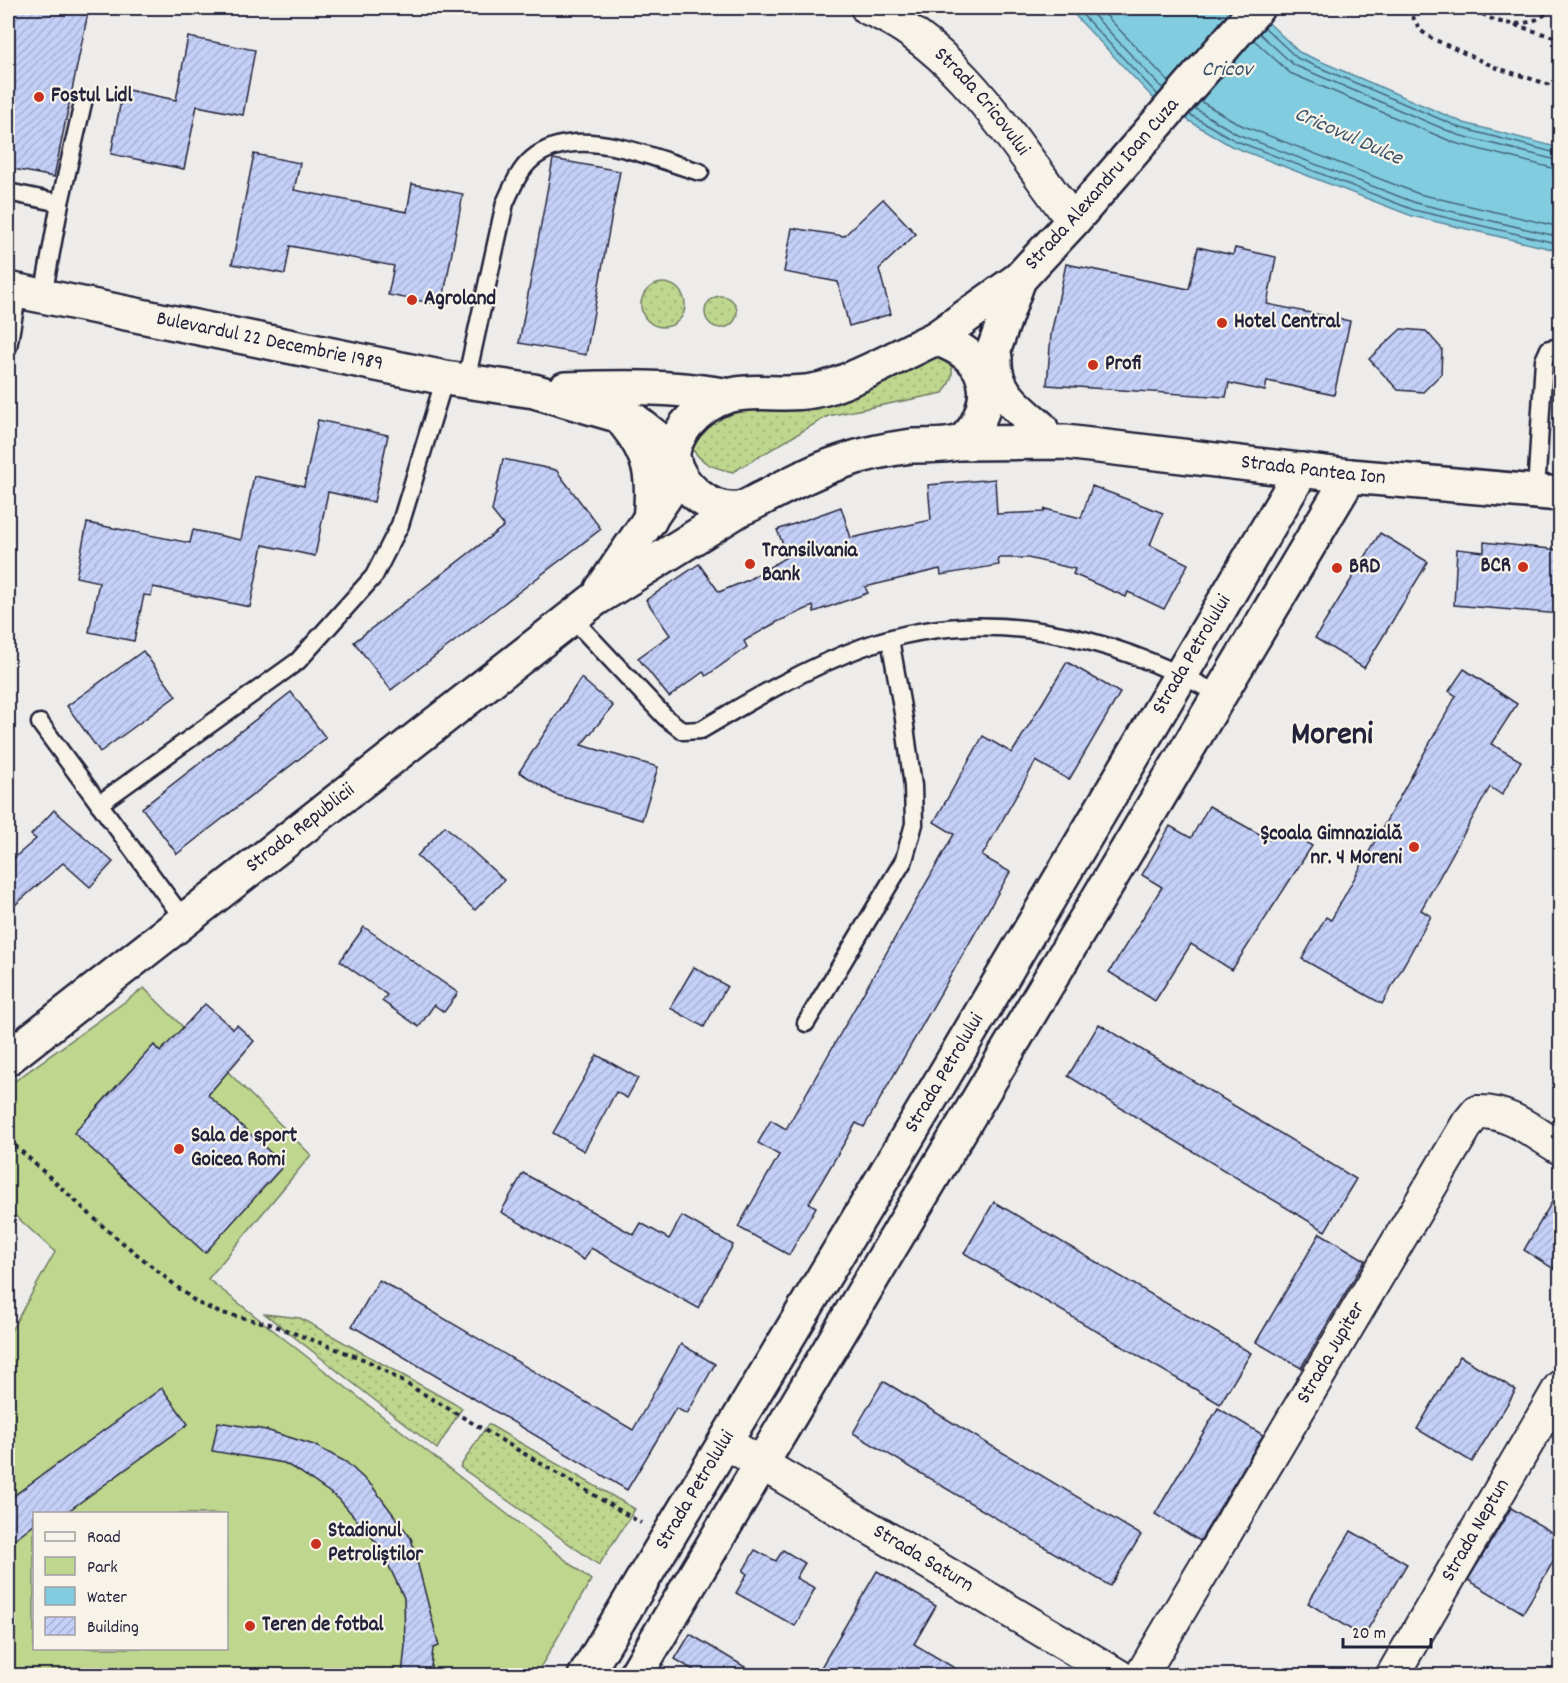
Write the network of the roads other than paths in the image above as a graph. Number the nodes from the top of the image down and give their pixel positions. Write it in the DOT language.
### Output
graph roads {
  1 [pos="867,8"];
  2 [pos="1257,8"];
  3 [pos="83,103"];
  4 [pos="700,172"];
  5 [pos="8,192"];
  6 [pos="60,203"];
  7 [pos="1073,221"];
  8 [pos="1019,279"];
  9 [pos="23,292"];
  10 [pos="936,338"];
  11 [pos="8,347"];
  12 [pos="1560,347"];
  13 [pos="989,374"];
  14 [pos="455,379"];
  15 [pos="534,391"];
  16 [pos="724,395"];
  17 [pos="616,413"];
  18 [pos="1053,435"];
  19 [pos="959,443"];
  20 [pos="676,463"];
  21 [pos="1302,470"];
  22 [pos="1350,476"];
  23 [pos="1548,493"];
  24 [pos="740,509"];
  25 [pos="650,520"];
  26 [pos="583,609"];
  27 [pos="890,639"];
  28 [pos="1182,674"];
  29 [pos="1218,694"];
  30 [pos="40,723"];
  31 [pos="99,804"];
  32 [pos="185,921"];
  33 [pos="806,1023"];
  34 [pos="8,1058"];
  35 [pos="944,1076"];
  36 [pos="980,1097"];
  37 [pos="1560,1148"];
  38 [pos="1560,1387"];
  39 [pos="725,1442"];
  40 [pos="761,1464"];
  41 [pos="585,1676"];
  42 [pos="635,1676"];
  43 [pos="1119,1676"];
  44 [pos="1141,1676"];
  45 [pos="1392,1676"];
  1 -- 7 [label="street, Strada Cricovului"];
  2 -- 7 [label="main road, Strada Alexandru Ioan Cuza"];
  3 -- 6 [label="lane"];
  4 -- 14 [label="lane"];
  5 -- 6 [label="lane"];
  6 -- 9 [label="lane"];
  7 -- 8 [label="main road, Strada Alexandru Ioan Cuza"];
  8 -- 10 [label="main road, Strada Alexandru Ioan Cuza"];
  8 -- 13 [label="main road, Strada Alexandru Ioan Cuza"];
  9 -- 11 [label="lane"];
  9 -- 14 [label="main road, Bulevardul 22 Decembrie 1989"];
  10 -- 13 [label="main road"];
  10 -- 16 [label="main road, Strada Alexandru Ioan Cuza"];
  12 -- 23 [label="lane"];
  13 -- 18 [label="main road, Strada Pantea Ion"];
  13 -- 18 [label="main road"];
  13 -- 19 [label="main road, Strada Alexandru Ioan Cuza"];
  14 -- 15 [label="main road, Bulevardul 22 Decembrie 1989"];
  14 -- 31 [label="lane"];
  15 -- 16 [label="main road, Bulevardul 22 Decembrie 1989"];
  15 -- 17 [label="main road, Bulevardul 22 Decembrie 1989"];
  16 -- 20 [label="main road, Strada Republicii"];
  17 -- 20 [label="main road, Bulevardul 22 Decembrie 1989"];
  17 -- 25 [label="main road"];
  18 -- 19 [label="main road, Strada Pantea Ion"];
  18 -- 21 [label="main road, Strada Pantea Ion"];
  19 -- 24 [label="main road, Strada Pantea Ion"];
  20 -- 24 [label="main road, Bulevardul 22 Decembrie 1989"];
  20 -- 25 [label="main road, Strada Republicii"];
  21 -- 22 [label="main road, Strada Pantea Ion"];
  21 -- 28 [label="main road, Strada Petrolului"];
  22 -- 23 [label="main road, Strada Pantea Ion"];
  22 -- 29 [label="main road, Strada Petrolului"];
  24 -- 26 [label="main road, Strada Republicii"];
  25 -- 26 [label="main road, Strada Republicii"];
  26 -- 27 [label="lane"];
  26 -- 32 [label="main road, Strada Republicii"];
  27 -- 28 [label="lane"];
  27 -- 33 [label="lane"];
  28 -- 29 [label="lane"];
  28 -- 35 [label="main road, Strada Petrolului"];
  29 -- 36 [label="main road, Strada Petrolului"];
  30 -- 31 [label="lane"];
  31 -- 32 [label="lane"];
  32 -- 34 [label="main road, Strada Republicii"];
  35 -- 36 [label="main road"];
  35 -- 39 [label="main road, Strada Petrolului"];
  36 -- 40 [label="main road, Strada Petrolului"];
  37 -- 44 [label="street, Strada Jupiter"];
  38 -- 45 [label="street, Strada Neptun"];
  39 -- 40 [label="street, Strada Saturn"];
  39 -- 41 [label="main road, Strada Petrolului"];
  40 -- 42 [label="main road, Strada Petrolului"];
  40 -- 43 [label="street, Strada Saturn"];
}
